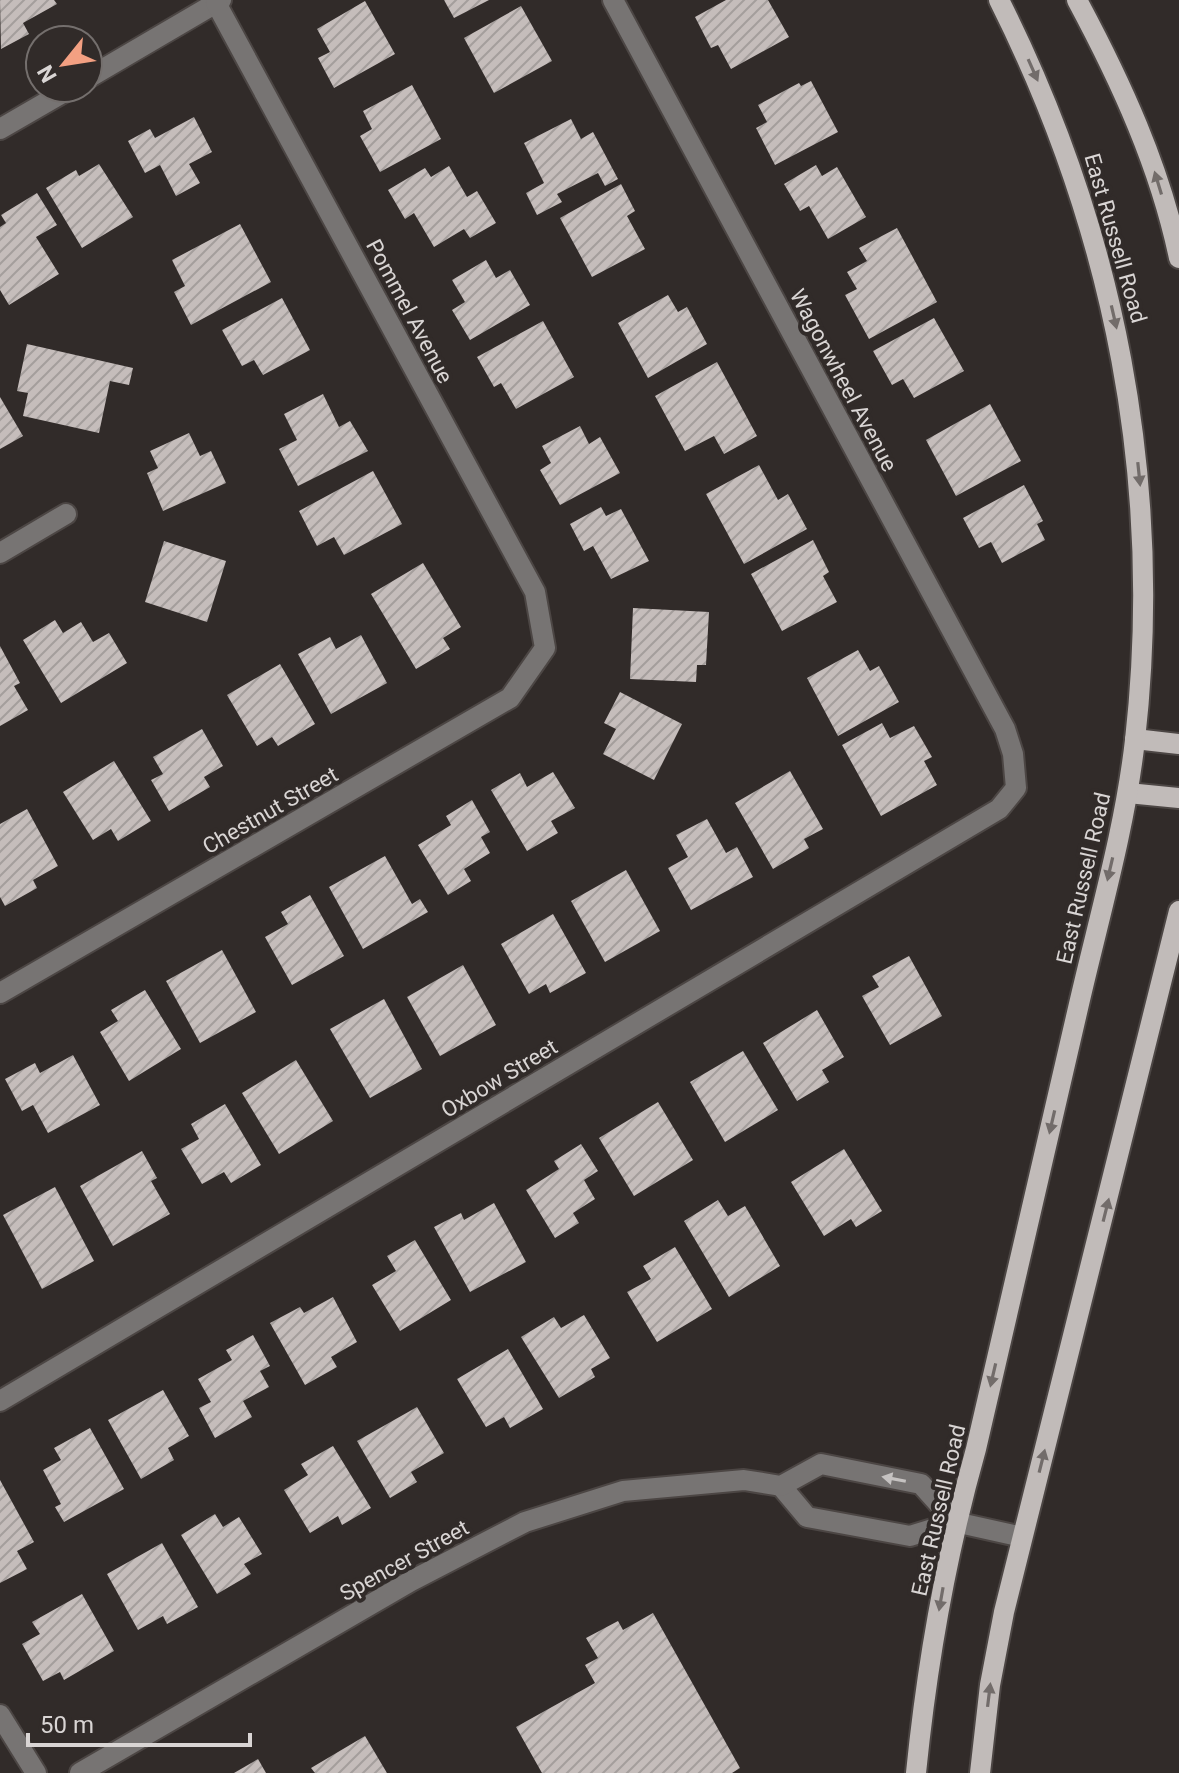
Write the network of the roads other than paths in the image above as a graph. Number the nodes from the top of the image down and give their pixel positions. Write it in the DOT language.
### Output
graph roads {
  1 [pos="613,0"];
  2 [pos="999,0"];
  3 [pos="1077,0"];
  4 [pos="218,1"];
  5 [pos="104,69"];
  6 [pos="43,104"];
  7 [pos="0,129"];
  8 [pos="1179,258"];
  9 [pos="66,514"];
  10 [pos="0,553"];
  11 [pos="545,648"];
  12 [pos="1135,739"];
  13 [pos="1179,744"];
  14 [pos="1016,788"];
  15 [pos="1128,793"];
  16 [pos="1179,798"];
  17 [pos="1179,911"];
  18 [pos="0,993"];
  19 [pos="0,1401"];
  20 [pos="781,1486"];
  21 [pos="955,1522"];
  22 [pos="1022,1537"];
  23 [pos="0,1715"];
  24 [pos="36,1773"];
  25 [pos="80,1773"];
  26 [pos="916,1773"];
  27 [pos="980,1773"];
  1 -- 14 [label="street, Wagonwheel Avenue"];
  2 -- 12 [label="main road, East Russell Road, one-way"];
  8 -- 3 [label="main road, one-way"];
  4 -- 5 [label="street"];
  4 -- 11 [label="street, Pommel Avenue"];
  6 -- 7 [label="street"];
  9 -- 10 [label="street"];
  11 -- 18 [label="street, Chestnut Street"];
  12 -- 13 [label="main road"];
  12 -- 15 [label="main road, East Russell Road"];
  14 -- 19 [label="street, Oxbow Street"];
  15 -- 16 [label="main road"];
  15 -- 21 [label="main road, East Russell Road, one-way"];
  22 -- 17 [label="main road, one-way"];
  20 -- 21 [label="street"];
  21 -- 20 [label="street, one-way"];
  20 -- 25 [label="street, Spencer Street"];
  21 -- 22 [label="street"];
  21 -- 26 [label="main road, East Russell Road, one-way"];
  27 -- 22 [label="main road, one-way"];
  23 -- 24 [label="street"];
}
